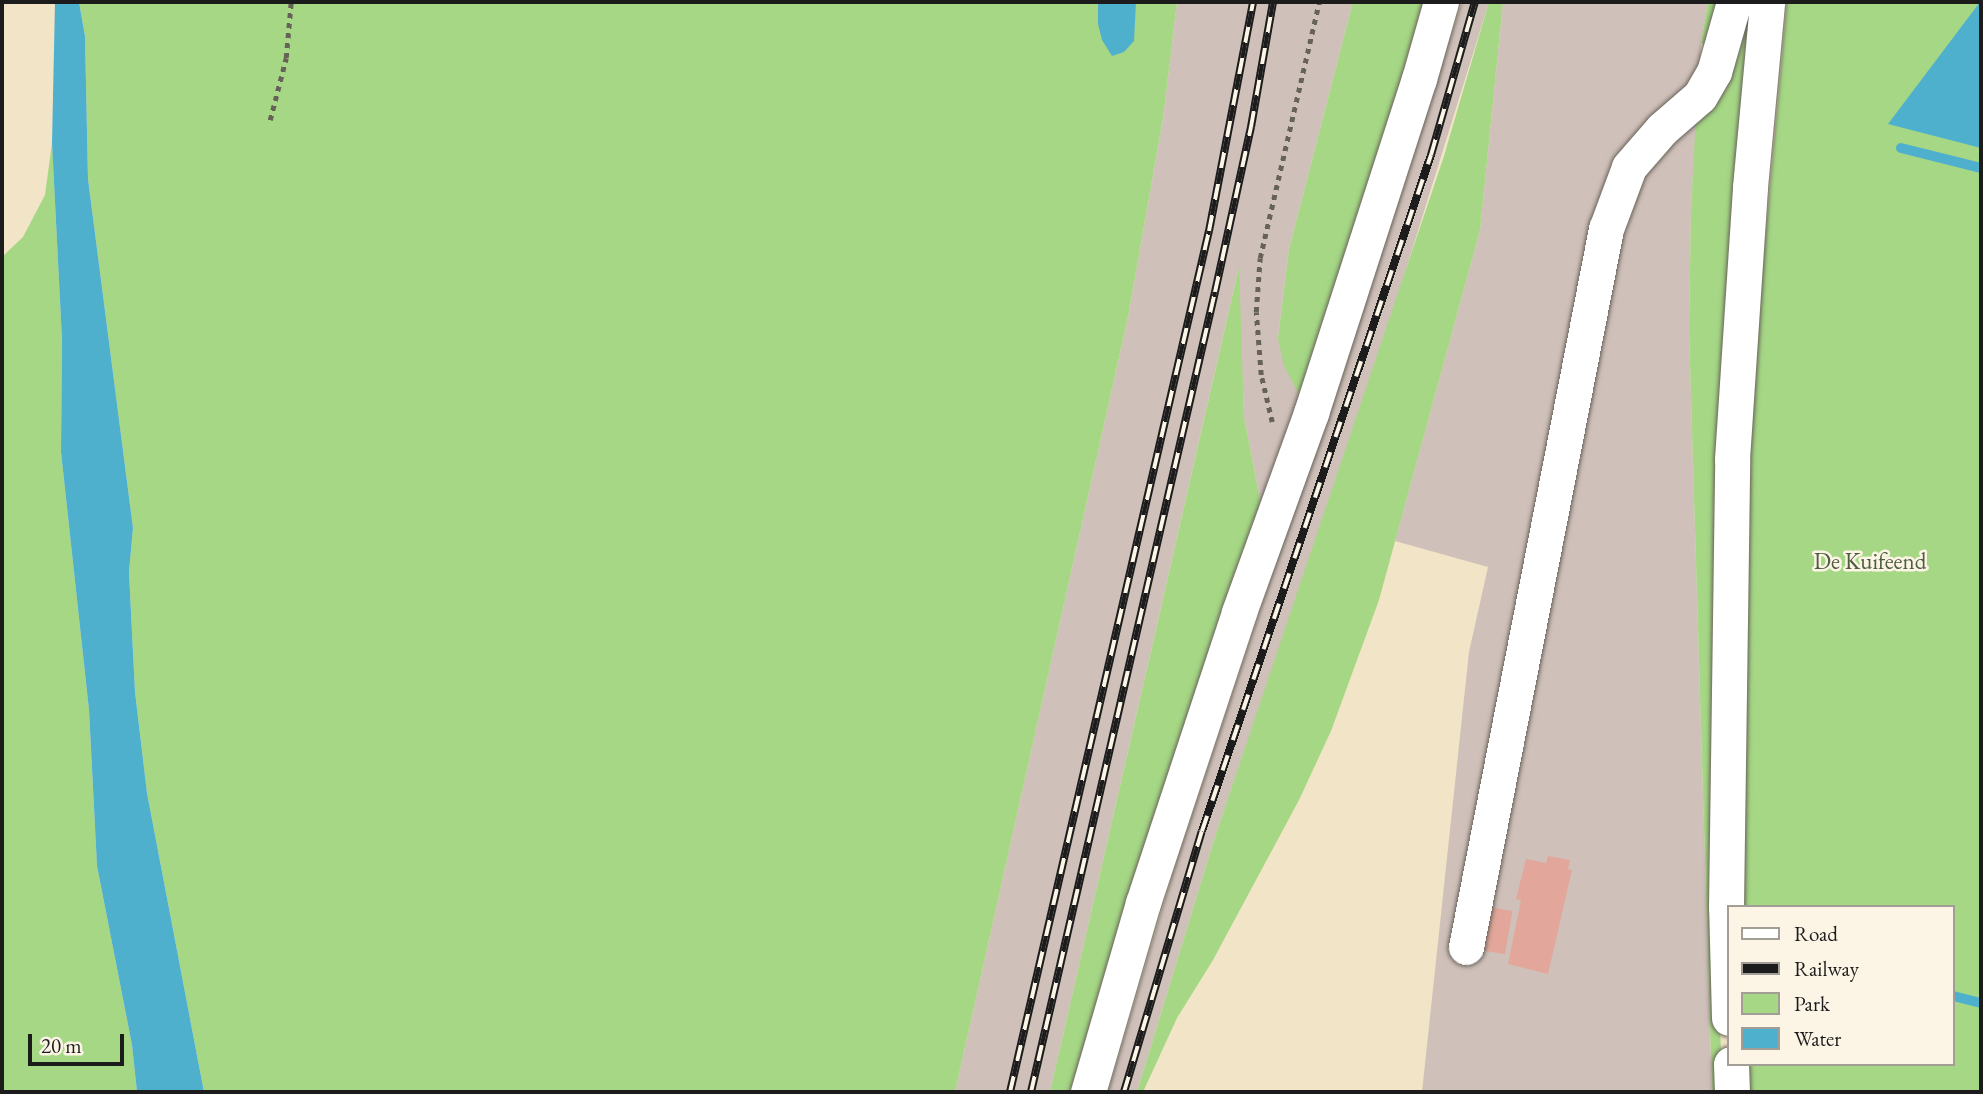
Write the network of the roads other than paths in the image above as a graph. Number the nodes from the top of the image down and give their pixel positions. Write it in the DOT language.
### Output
graph roads {
  1 [pos="1441,2"];
  2 [pos="1734,2"];
  3 [pos="1767,2"];
  4 [pos="1466,947"];
  5 [pos="1728,977"];
  6 [pos="1731,1066"];
  7 [pos="1088,1092"];
  8 [pos="1732,1092"];
  1 -- 7 [label="street"];
  2 -- 4 [label="street"];
  3 -- 5 [label="street"];
  6 -- 8 [label="street"];
}
